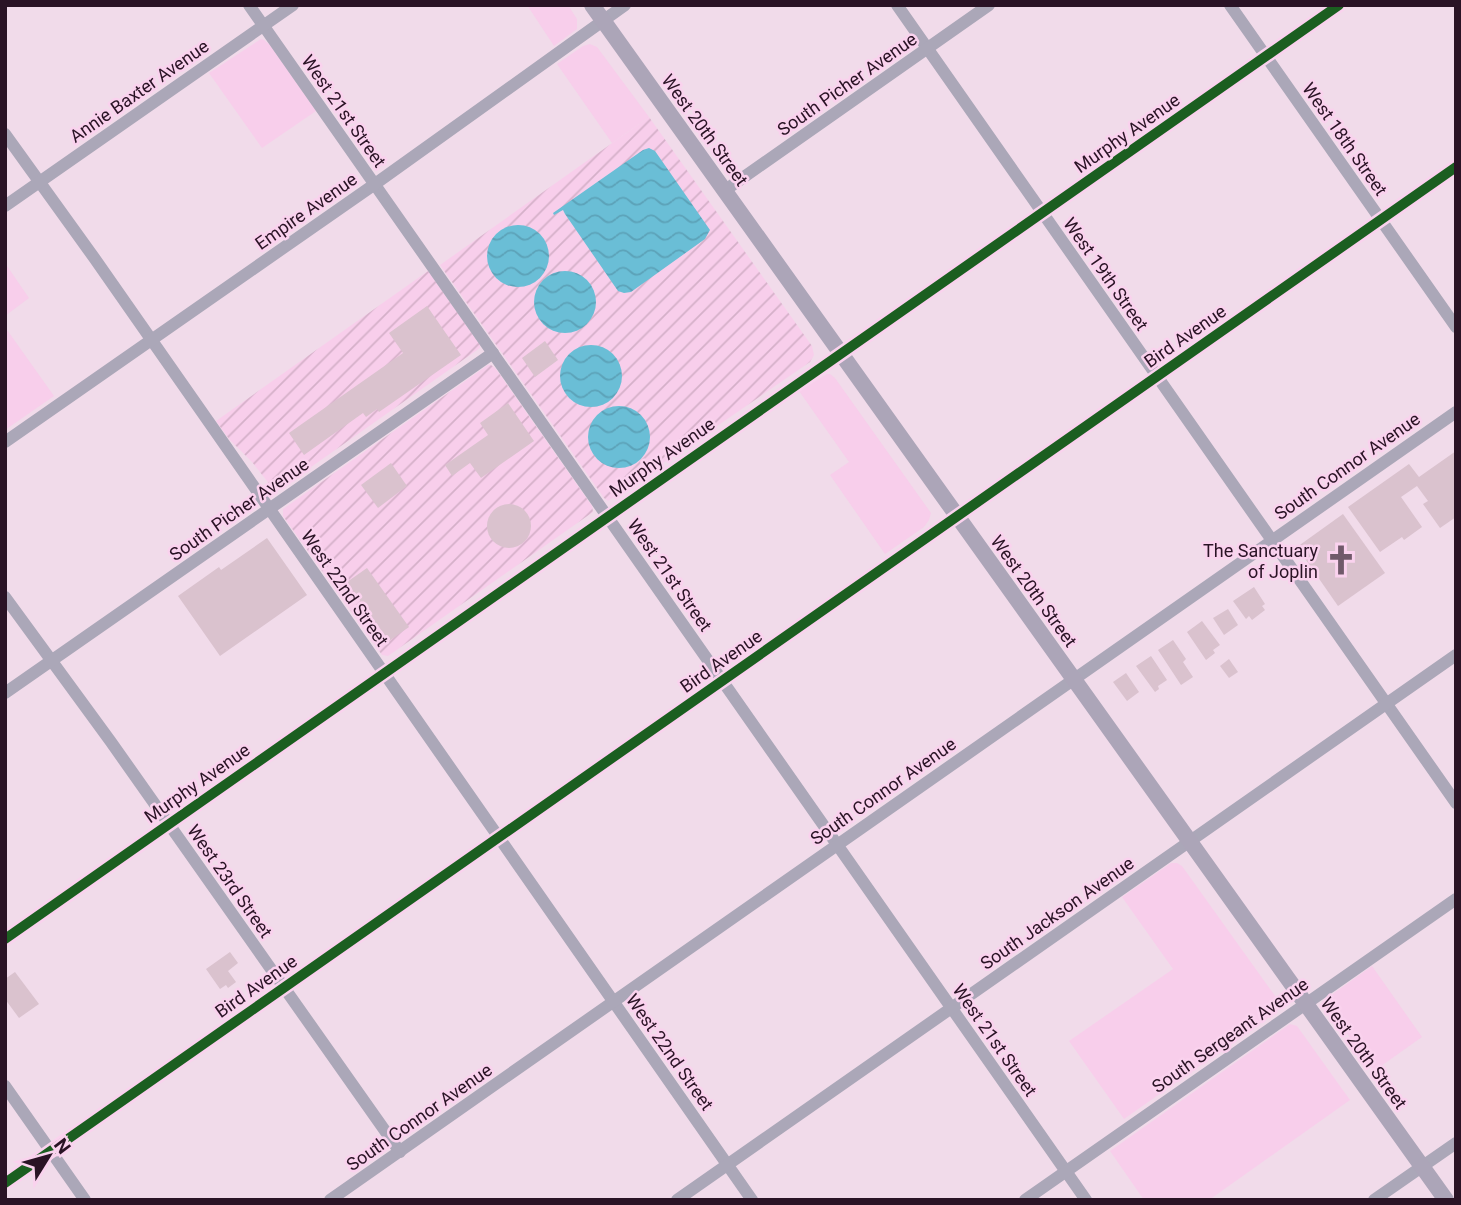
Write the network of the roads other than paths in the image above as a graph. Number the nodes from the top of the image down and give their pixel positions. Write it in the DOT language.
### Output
graph roads {
  1 [pos="248,5"];
  2 [pos="293,5"];
  3 [pos="592,5"];
  4 [pos="625,5"];
  5 [pos="897,5"];
  6 [pos="989,5"];
  7 [pos="1230,5"];
  8 [pos="1339,5"];
  9 [pos="603,20"];
  10 [pos="263,26"];
  11 [pos="927,49"];
  12 [pos="1266,56"];
  13 [pos="5,134"];
  14 [pos="1456,167"];
  15 [pos="39,182"];
  16 [pos="375,184"];
  17 [pos="724,191"];
  18 [pos="5,206"];
  19 [pos="1043,213"];
  20 [pos="1380,220"];
  21 [pos="1456,327"];
  22 [pos="151,341"];
  23 [pos="493,353"];
  24 [pos="841,354"];
  25 [pos="1157,377"];
  26 [pos="1456,412"];
  27 [pos="5,442"];
  28 [pos="269,510"];
  29 [pos="608,516"];
  30 [pos="957,517"];
  31 [pos="1272,540"];
  32 [pos="5,597"];
  33 [pos="1456,655"];
  34 [pos="51,661"];
  35 [pos="383,673"];
  36 [pos="1073,679"];
  37 [pos="723,681"];
  38 [pos="5,693"];
  39 [pos="1386,704"];
  40 [pos="1456,803"];
  41 [pos="169,824"];
  42 [pos="499,837"];
  43 [pos="1189,841"];
  44 [pos="836,844"];
  45 [pos="1456,899"];
  46 [pos="5,939"];
  47 [pos="284,987"];
  48 [pos="613,1001"];
  49 [pos="1306,1004"];
  50 [pos="951,1008"];
  51 [pos="5,1086"];
  52 [pos="1456,1143"];
  53 [pos="51,1151"];
  54 [pos="400,1152"];
  55 [pos="727,1165"];
  56 [pos="1422,1166"];
  57 [pos="1066,1171"];
  58 [pos="5,1183"];
  59 [pos="85,1200"];
  60 [pos="330,1200"];
  61 [pos="677,1200"];
  62 [pos="752,1200"];
  63 [pos="1025,1200"];
  64 [pos="1086,1200"];
  65 [pos="1374,1200"];
  66 [pos="1446,1200"];
  1 -- 10 [label="street, West 21st Street"];
  2 -- 10 [label="street, Annie Baxter Avenue"];
  3 -- 9 [label="main road, West 20th Street"];
  4 -- 9 [label="street, Empire Avenue"];
  5 -- 11 [label="street, West 19th Street"];
  6 -- 11 [label="street, South Picher Avenue"];
  7 -- 12 [label="street, West 18th Street"];
  8 -- 12 [label="street, Murphy Avenue"];
  9 -- 16 [label="street, Empire Avenue"];
  9 -- 17 [label="main road, West 20th Street"];
  10 -- 15 [label="street, Annie Baxter Avenue"];
  10 -- 16 [label="street, West 21st Street"];
  11 -- 17 [label="street, South Picher Avenue"];
  11 -- 19 [label="street, West 19th Street"];
  12 -- 19 [label="street, Murphy Avenue"];
  12 -- 20 [label="street, West 18th Street"];
  13 -- 15 [label="street, West 22nd Street"];
  14 -- 20 [label="street, Bird Avenue"];
  15 -- 18 [label="street, Annie Baxter Avenue"];
  15 -- 22 [label="street, West 22nd Street"];
  16 -- 22 [label="street, Empire Avenue"];
  16 -- 23 [label="street, West 21st Street"];
  17 -- 24 [label="main road, West 20th Street"];
  19 -- 24 [label="street, Murphy Avenue"];
  19 -- 25 [label="street, West 19th Street"];
  20 -- 21 [label="street, West 18th Street"];
  20 -- 25 [label="street, Bird Avenue"];
  22 -- 27 [label="street, Empire Avenue"];
  22 -- 28 [label="street, West 22nd Street"];
  23 -- 28 [label="street, South Picher Avenue"];
  23 -- 29 [label="street, West 21st Street"];
  24 -- 29 [label="street, Murphy Avenue"];
  24 -- 30 [label="main road, West 20th Street"];
  25 -- 30 [label="street, Bird Avenue"];
  25 -- 31 [label="street, West 19th Street"];
  26 -- 31 [label="street, South Connor Avenue"];
  28 -- 34 [label="street, South Picher Avenue"];
  28 -- 35 [label="street, West 22nd Street"];
  29 -- 35 [label="street, Murphy Avenue"];
  29 -- 37 [label="street, West 21st Street"];
  30 -- 36 [label="main road, West 20th Street"];
  30 -- 37 [label="street, Bird Avenue"];
  31 -- 36 [label="street, South Connor Avenue"];
  31 -- 39 [label="street, West 19th Street"];
  32 -- 34 [label="street, West 23rd Street"];
  33 -- 39 [label="street, South Jackson Avenue"];
  34 -- 38 [label="street, South Picher Avenue"];
  34 -- 41 [label="street, West 23rd Street"];
  35 -- 41 [label="street, Murphy Avenue"];
  35 -- 42 [label="street, West 22nd Street"];
  36 -- 43 [label="main road, West 20th Street"];
  36 -- 44 [label="street, South Connor Avenue"];
  37 -- 42 [label="street, Bird Avenue"];
  37 -- 44 [label="street, West 21st Street"];
  39 -- 40 [label="street, West 19th Street"];
  39 -- 43 [label="street, South Jackson Avenue"];
  41 -- 46 [label="street, Murphy Avenue"];
  41 -- 47 [label="street, West 23rd Street"];
  42 -- 47 [label="street, Bird Avenue"];
  42 -- 48 [label="street, West 22nd Street"];
  43 -- 49 [label="main road, West 20th Street"];
  43 -- 50 [label="street, South Jackson Avenue"];
  44 -- 48 [label="street, South Connor Avenue"];
  44 -- 50 [label="street, West 21st Street"];
  45 -- 49 [label="street, South Sergeant Avenue"];
  47 -- 53 [label="street, Bird Avenue"];
  47 -- 54 [label="street, West 23rd Street"];
  48 -- 54 [label="street, South Connor Avenue"];
  48 -- 55 [label="street, West 22nd Street"];
  49 -- 56 [label="main road, West 20th Street"];
  49 -- 57 [label="street, South Sergeant Avenue"];
  50 -- 55 [label="street, South Jackson Avenue"];
  50 -- 57 [label="street, West 21st Street"];
  51 -- 53 [label="street"];
  52 -- 56 [label="street"];
  53 -- 58 [label="street, Bird Avenue"];
  53 -- 59 [label="street"];
  54 -- 60 [label="street, South Connor Avenue"];
  55 -- 61 [label="street, South Jackson Avenue"];
  55 -- 62 [label="street, West 22nd Street"];
  56 -- 65 [label="street"];
  56 -- 66 [label="main road, West 20th Street"];
  57 -- 63 [label="street, South Sergeant Avenue"];
  57 -- 64 [label="street, West 21st Street"];
}
